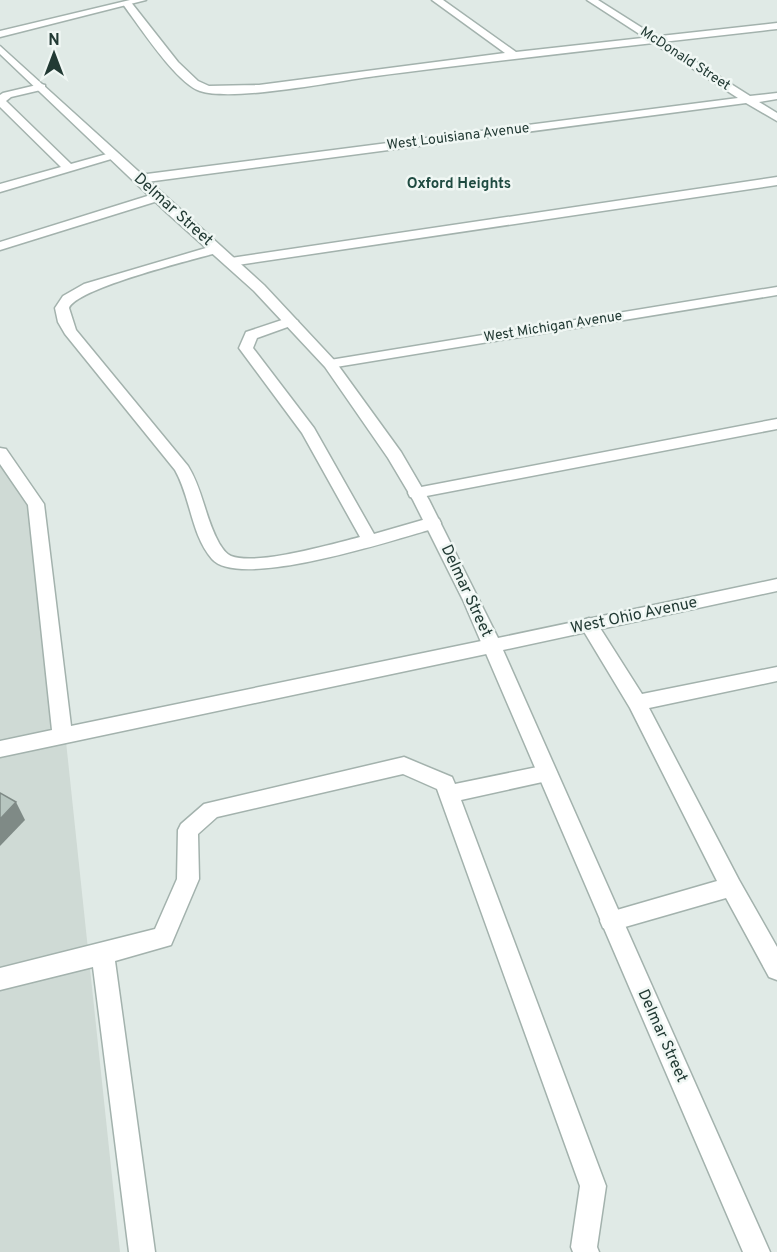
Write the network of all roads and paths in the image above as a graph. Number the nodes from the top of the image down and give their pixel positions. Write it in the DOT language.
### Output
graph roads {
  1 [pos="141,0"];
  2 [pos="437,0"];
  3 [pos="592,0"];
  4 [pos="127,3"];
  5 [pos="777,26"];
  6 [pos="0,34"];
  7 [pos="655,40"];
  8 [pos="0,49"];
  9 [pos="514,55"];
  10 [pos="41,87"];
  11 [pos="777,96"];
  12 [pos="748,100"];
  13 [pos="777,118"];
  14 [pos="114,155"];
  15 [pos="69,168"];
  16 [pos="139,178"];
  17 [pos="777,180"];
  18 [pos="0,188"];
  19 [pos="157,196"];
  20 [pos="0,246"];
  21 [pos="216,249"];
  22 [pos="231,261"];
  23 [pos="777,291"];
  24 [pos="291,321"];
  25 [pos="330,364"];
  26 [pos="777,424"];
  27 [pos="0,453"];
  28 [pos="416,493"];
  29 [pos="433,523"];
  30 [pos="370,541"];
  31 [pos="777,585"];
  32 [pos="589,626"];
  33 [pos="491,646"];
  34 [pos="777,674"];
  35 [pos="637,703"];
  36 [pos="62,735"];
  37 [pos="0,749"];
  38 [pos="547,773"];
  39 [pos="449,794"];
  40 [pos="731,887"];
  41 [pos="611,921"];
  42 [pos="103,954"];
  43 [pos="777,969"];
  44 [pos="0,979"];
  45 [pos="142,1252"];
  46 [pos="586,1252"];
  47 [pos="757,1252"];
  1 -- 4 [label="street"];
  2 -- 9 [label="street"];
  3 -- 7 [label="street, McDonald Street"];
  4 -- 6 [label="street"];
  4 -- 9 [label="street"];
  5 -- 7 [label="street"];
  7 -- 9 [label="street"];
  7 -- 12 [label="street, McDonald Street"];
  8 -- 10 [label="street, Delmar Street"];
  10 -- 14 [label="street, Delmar Street"];
  10 -- 15 [label="street"];
  11 -- 12 [label="street, West Louisiana Avenue"];
  12 -- 13 [label="street, McDonald Street"];
  12 -- 16 [label="street, West Louisiana Avenue"];
  14 -- 15 [label="street"];
  14 -- 16 [label="street, Delmar Street"];
  15 -- 18 [label="street"];
  16 -- 19 [label="street, Delmar Street"];
  17 -- 22 [label="street"];
  19 -- 20 [label="street"];
  19 -- 21 [label="street, Delmar Street"];
  21 -- 22 [label="street, Delmar Street"];
  21 -- 30 [label="street"];
  22 -- 24 [label="street, Delmar Street"];
  23 -- 25 [label="street, West Michigan Avenue"];
  24 -- 25 [label="street, Delmar Street"];
  24 -- 30 [label="street"];
  25 -- 28 [label="street, Delmar Street"];
  26 -- 28 [label="street"];
  27 -- 36 [label="street"];
  28 -- 29 [label="street, Delmar Street"];
  29 -- 30 [label="street"];
  29 -- 33 [label="street, Delmar Street"];
  31 -- 32 [label="street, West Ohio Avenue"];
  32 -- 33 [label="street, West Ohio Avenue"];
  32 -- 35 [label="street"];
  33 -- 36 [label="street, West Ohio Avenue"];
  33 -- 38 [label="street, Delmar Street"];
  34 -- 35 [label="street"];
  35 -- 40 [label="street"];
  36 -- 37 [label="street, West Ohio Avenue"];
  38 -- 39 [label="street"];
  38 -- 41 [label="street, Delmar Street"];
  39 -- 42 [label="street"];
  39 -- 46 [label="street"];
  40 -- 41 [label="street"];
  40 -- 43 [label="street"];
  41 -- 47 [label="street, Delmar Street"];
  42 -- 44 [label="street"];
  42 -- 45 [label="street"];
}
